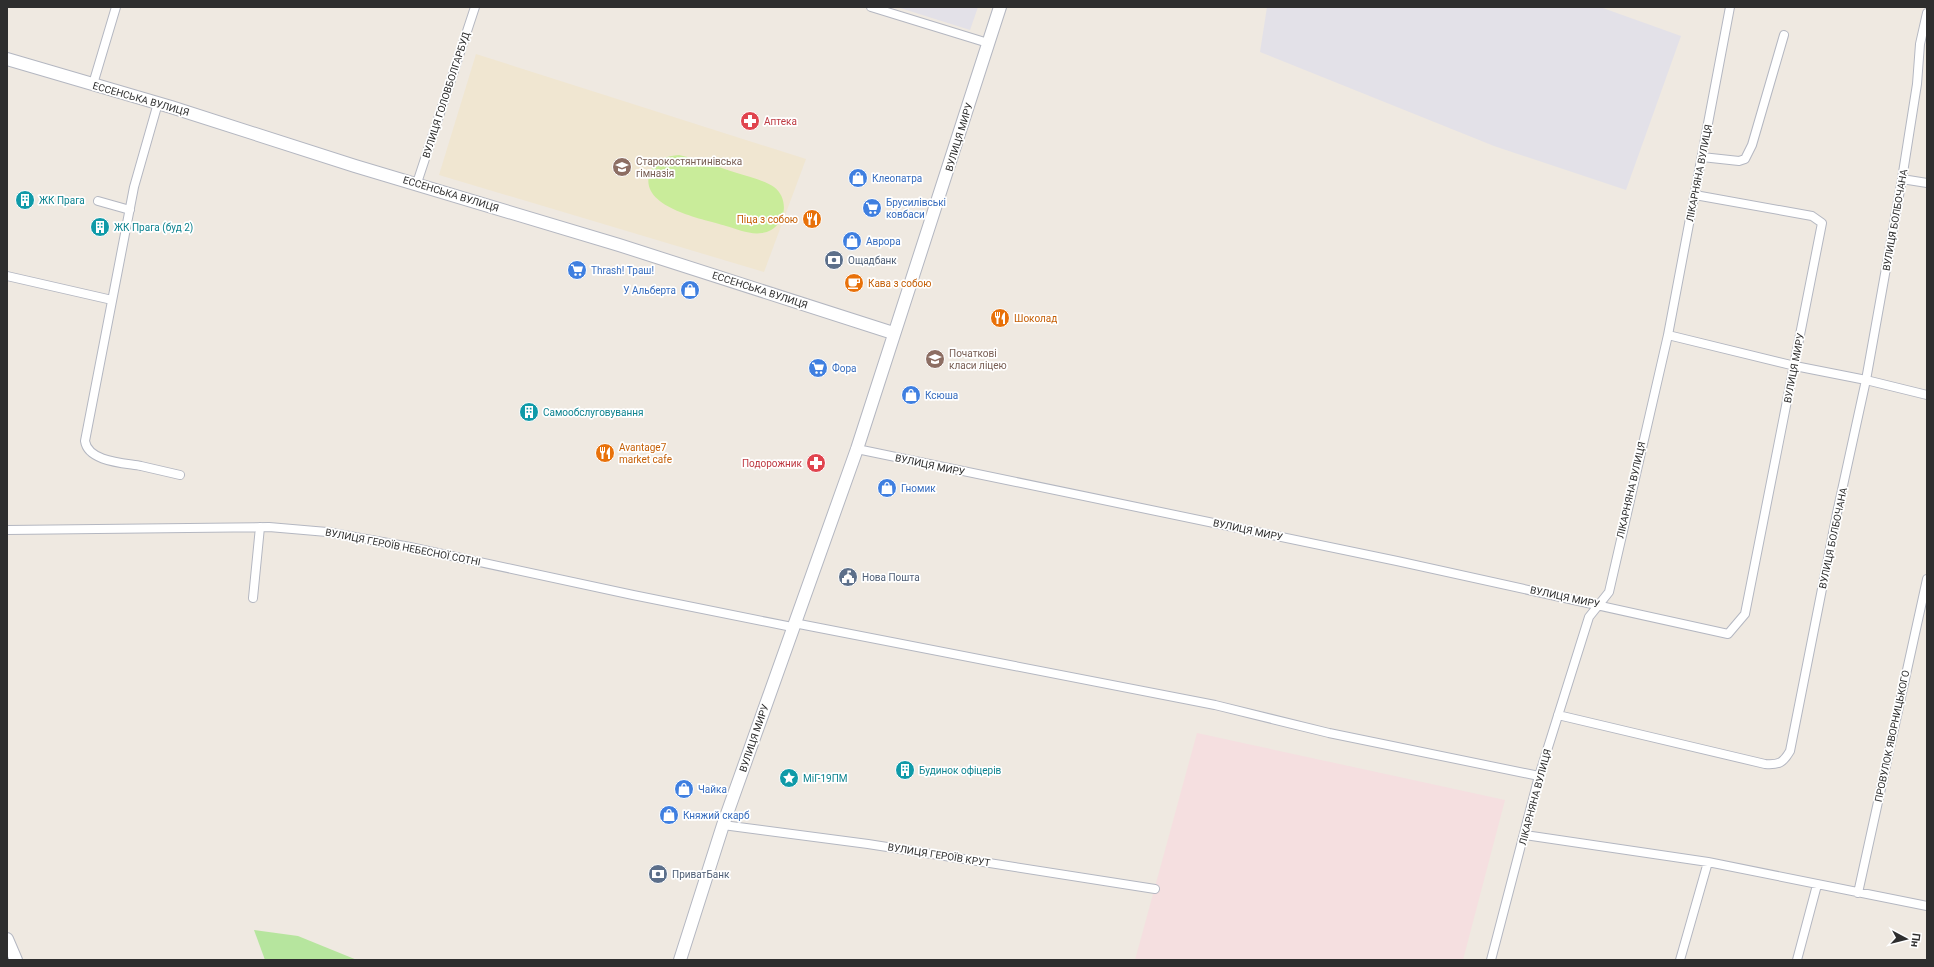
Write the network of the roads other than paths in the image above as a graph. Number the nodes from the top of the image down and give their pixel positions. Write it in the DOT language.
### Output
graph roads {
  1 [pos="116,7"];
  2 [pos="475,7"];
  3 [pos="871,7"];
  4 [pos="1000,7"];
  5 [pos="1730,7"];
  6 [pos="1927,13"];
  7 [pos="1784,35"];
  8 [pos="988,43"];
  9 [pos="7,59"];
  10 [pos="93,84"];
  11 [pos="158,103"];
  12 [pos="1702,156"];
  13 [pos="1902,179"];
  14 [pos="417,183"];
  15 [pos="1927,183"];
  16 [pos="1695,195"];
  17 [pos="98,201"];
  18 [pos="130,210"];
  19 [pos="7,276"];
  20 [pos="112,300"];
  21 [pos="893,333"];
  22 [pos="1668,335"];
  23 [pos="1795,366"];
  24 [pos="1866,380"];
  25 [pos="1927,395"];
  26 [pos="857,449"];
  27 [pos="180,475"];
  28 [pos="260,527"];
  29 [pos="7,530"];
  30 [pos="1927,579"];
  31 [pos="253,598"];
  32 [pos="1599,604"];
  33 [pos="793,625"];
  34 [pos="1558,716"];
  35 [pos="1539,776"];
  36 [pos="723,824"];
  37 [pos="1524,835"];
  38 [pos="1708,862"];
  39 [pos="1818,885"];
  40 [pos="1155,889"];
  41 [pos="1858,893"];
  42 [pos="1927,906"];
  43 [pos="7,939"];
  44 [pos="16,960"];
  45 [pos="680,960"];
  46 [pos="1491,960"];
  47 [pos="1680,960"];
  48 [pos="1797,960"];
  1 -- 10 [label="street"];
  2 -- 14 [label="street, ВУЛИЦЯ ГОЛОВБОЛГАРБУД"];
  3 -- 8 [label="street"];
  4 -- 8 [label="main road, ВУЛИЦЯ МИРУ"];
  5 -- 12 [label="street, ЛІКАРНЯНА ВУЛИЦЯ"];
  6 -- 13 [label="street, ВУЛИЦЯ БОЛБОЧАНА"];
  7 -- 12 [label="street"];
  8 -- 21 [label="main road, ВУЛИЦЯ МИРУ"];
  9 -- 10 [label="main road, ЕССЕНСЬКА ВУЛИЦЯ"];
  10 -- 11 [label="main road, ЕССЕНСЬКА ВУЛИЦЯ"];
  11 -- 14 [label="main road, ЕССЕНСЬКА ВУЛИЦЯ"];
  11 -- 18 [label="street"];
  12 -- 16 [label="street, ЛІКАРНЯНА ВУЛИЦЯ"];
  13 -- 15 [label="street"];
  13 -- 24 [label="street, ВУЛИЦЯ БОЛБОЧАНА"];
  14 -- 21 [label="main road, ЕССЕНСЬКА ВУЛИЦЯ"];
  16 -- 22 [label="street, ЛІКАРНЯНА ВУЛИЦЯ"];
  16 -- 23 [label="street, ВУЛИЦЯ МИРУ"];
  17 -- 18 [label="street"];
  18 -- 20 [label="street"];
  19 -- 20 [label="street"];
  20 -- 27 [label="street"];
  21 -- 26 [label="main road, ВУЛИЦЯ МИРУ"];
  22 -- 23 [label="street"];
  22 -- 32 [label="street, ЛІКАРНЯНА ВУЛИЦЯ"];
  23 -- 24 [label="street"];
  23 -- 32 [label="street, ВУЛИЦЯ МИРУ"];
  24 -- 25 [label="street"];
  24 -- 34 [label="street, ВУЛИЦЯ БОЛБОЧАНА"];
  26 -- 32 [label="street, ВУЛИЦЯ МИРУ"];
  26 -- 33 [label="main road, ВУЛИЦЯ МИРУ"];
  28 -- 29 [label="street, ВУЛИЦЯ ГЕРОЇВ НЕБЕСНОЇ СОТНІ"];
  28 -- 31 [label="street"];
  28 -- 33 [label="street, ВУЛИЦЯ ГЕРОЇВ НЕБЕСНОЇ СОТНІ"];
  30 -- 41 [label="street, ПРОВУЛОК ЯВОРНИЦЬКОГО"];
  32 -- 34 [label="street, ЛІКАРНЯНА ВУЛИЦЯ"];
  33 -- 35 [label="street, ВУЛИЦЯ ГЕРОЇВ НЕБЕСНОЇ СОТНІ"];
  33 -- 36 [label="main road, ВУЛИЦЯ МИРУ"];
  34 -- 35 [label="street, ЛІКАРНЯНА ВУЛИЦЯ"];
  35 -- 37 [label="street, ЛІКАРНЯНА ВУЛИЦЯ"];
  36 -- 40 [label="street, ВУЛИЦЯ ГЕРОЇВ КРУТ"];
  36 -- 45 [label="main road, ВУЛИЦЯ МИРУ"];
  37 -- 38 [label="street"];
  37 -- 46 [label="street, ЛІКАРНЯНА ВУЛИЦЯ"];
  38 -- 39 [label="street"];
  38 -- 47 [label="street"];
  39 -- 41 [label="street"];
  39 -- 48 [label="street"];
  41 -- 42 [label="street"];
  43 -- 44 [label="main road"];
}
